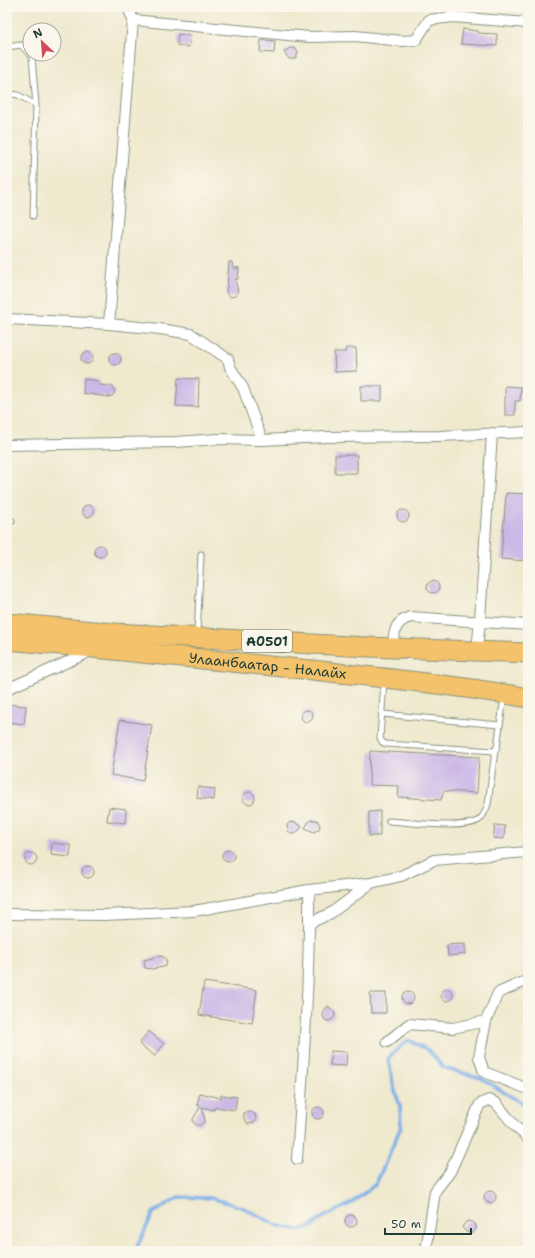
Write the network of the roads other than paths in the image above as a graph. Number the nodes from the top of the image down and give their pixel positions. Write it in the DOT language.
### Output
graph roads {
  1 [pos="128,7"];
  2 [pos="133,20"];
  3 [pos="528,23"];
  4 [pos="7,47"];
  5 [pos="7,93"];
  6 [pos="36,105"];
  7 [pos="33,216"];
  8 [pos="7,319"];
  9 [pos="109,324"];
  10 [pos="528,432"];
  11 [pos="492,433"];
  12 [pos="262,440"];
  13 [pos="7,445"];
  14 [pos="201,554"];
  15 [pos="480,620"];
  16 [pos="7,623"];
  17 [pos="528,625"];
  18 [pos="197,637"];
  19 [pos="7,640"];
  20 [pos="93,648"];
  21 [pos="392,648"];
  22 [pos="477,650"];
  23 [pos="528,653"];
  24 [pos="384,678"];
  25 [pos="7,689"];
  26 [pos="504,694"];
  27 [pos="528,698"];
  28 [pos="382,714"];
  29 [pos="500,725"];
  30 [pos="495,751"];
  31 [pos="389,821"];
  32 [pos="528,852"];
  33 [pos="371,883"];
  34 [pos="308,890"];
  35 [pos="7,914"];
  36 [pos="310,923"];
  37 [pos="528,980"];
  38 [pos="486,1021"];
  39 [pos="387,1042"];
  40 [pos="528,1089"];
  41 [pos="528,1138"];
  42 [pos="297,1159"];
  43 [pos="426,1251"];
  1 -- 2 [label="street"];
  2 -- 3 [label="street"];
  2 -- 9 [label="street"];
  4 -- 6 [label="lane"];
  5 -- 6 [label="lane"];
  6 -- 7 [label="lane"];
  8 -- 9 [label="street"];
  9 -- 12 [label="street"];
  10 -- 11 [label="street"];
  11 -- 12 [label="street"];
  11 -- 15 [label="street"];
  12 -- 13 [label="street"];
  14 -- 18 [label="lane"];
  15 -- 17 [label="street"];
  15 -- 21 [label="street"];
  15 -- 22 [label="street"];
  16 -- 18 [label="highway, Улаанбаатар - Налайх / A0501"];
  18 -- 21 [label="highway, Улаанбаатар - Налайх / A0501"];
  19 -- 20 [label="highway, Улаанбаатар - Налайх / A0501"];
  20 -- 24 [label="highway, Улаанбаатар - Налайх / A0501"];
  20 -- 25 [label="street"];
  21 -- 22 [label="highway, Улаанбаатар - Налайх / A0501"];
  22 -- 23 [label="highway, Улаанбаатар - Налайх / A0501"];
  24 -- 26 [label="highway, Улаанбаатар - Налайх / A0501"];
  24 -- 28 [label="lane"];
  26 -- 27 [label="highway, Улаанбаатар - Налайх / A0501"];
  26 -- 29 [label="lane"];
  28 -- 29 [label="lane"];
  28 -- 30 [label="lane"];
  29 -- 30 [label="lane"];
  30 -- 31 [label="lane"];
  32 -- 33 [label="street"];
  33 -- 34 [label="street"];
  33 -- 36 [label="street"];
  34 -- 35 [label="street"];
  34 -- 36 [label="street"];
  36 -- 42 [label="street"];
  37 -- 38 [label="street"];
  38 -- 39 [label="street"];
  38 -- 40 [label="street"];
  41 -- 43 [label="street"];
}
